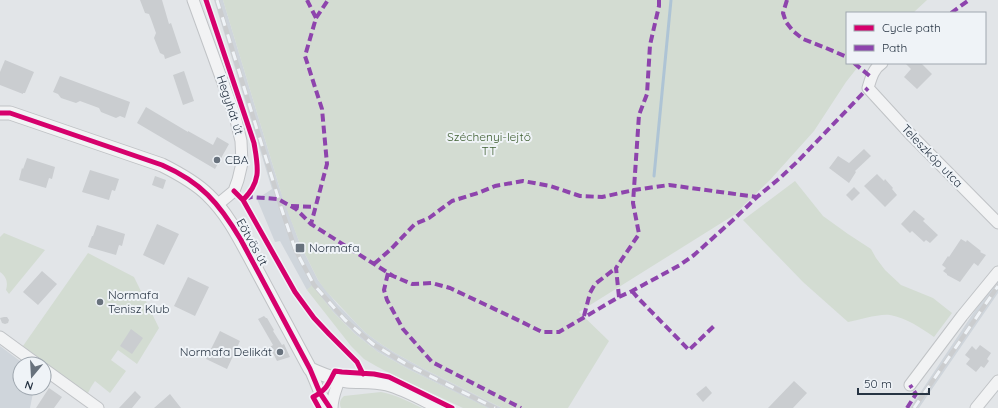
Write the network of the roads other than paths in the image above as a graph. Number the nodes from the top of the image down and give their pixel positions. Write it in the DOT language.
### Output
graph roads {
  1 [pos="193,0"];
  2 [pos="880,64"];
  3 [pos="3,111"];
  4 [pos="217,205"];
  5 [pos="998,224"];
  6 [pos="998,272"];
  7 [pos="0,337"];
  8 [pos="26,356"];
  9 [pos="310,369"];
  10 [pos="52,375"];
  11 [pos="339,380"];
  12 [pos="998,381"];
  13 [pos="910,385"];
  14 [pos="98,408"];
  15 [pos="331,408"];
  16 [pos="441,408"];
  17 [pos="976,408"];
  1 -- 4 [label="street, Hegyhát út"];
  2 -- 5 [label="street, Teleszkóp utca"];
  3 -- 4 [label="street, Eötvös út"];
  4 -- 9 [label="street, Eötvös út"];
  6 -- 13 [label="street"];
  7 -- 8 [label="street"];
  9 -- 11 [label="street"];
  9 -- 15 [label="street, Eötvös út"];
  10 -- 14 [label="street"];
  11 -- 15 [label="street, Eötvös út"];
  11 -- 16 [label="street"];
  12 -- 17 [label="street"];
}
